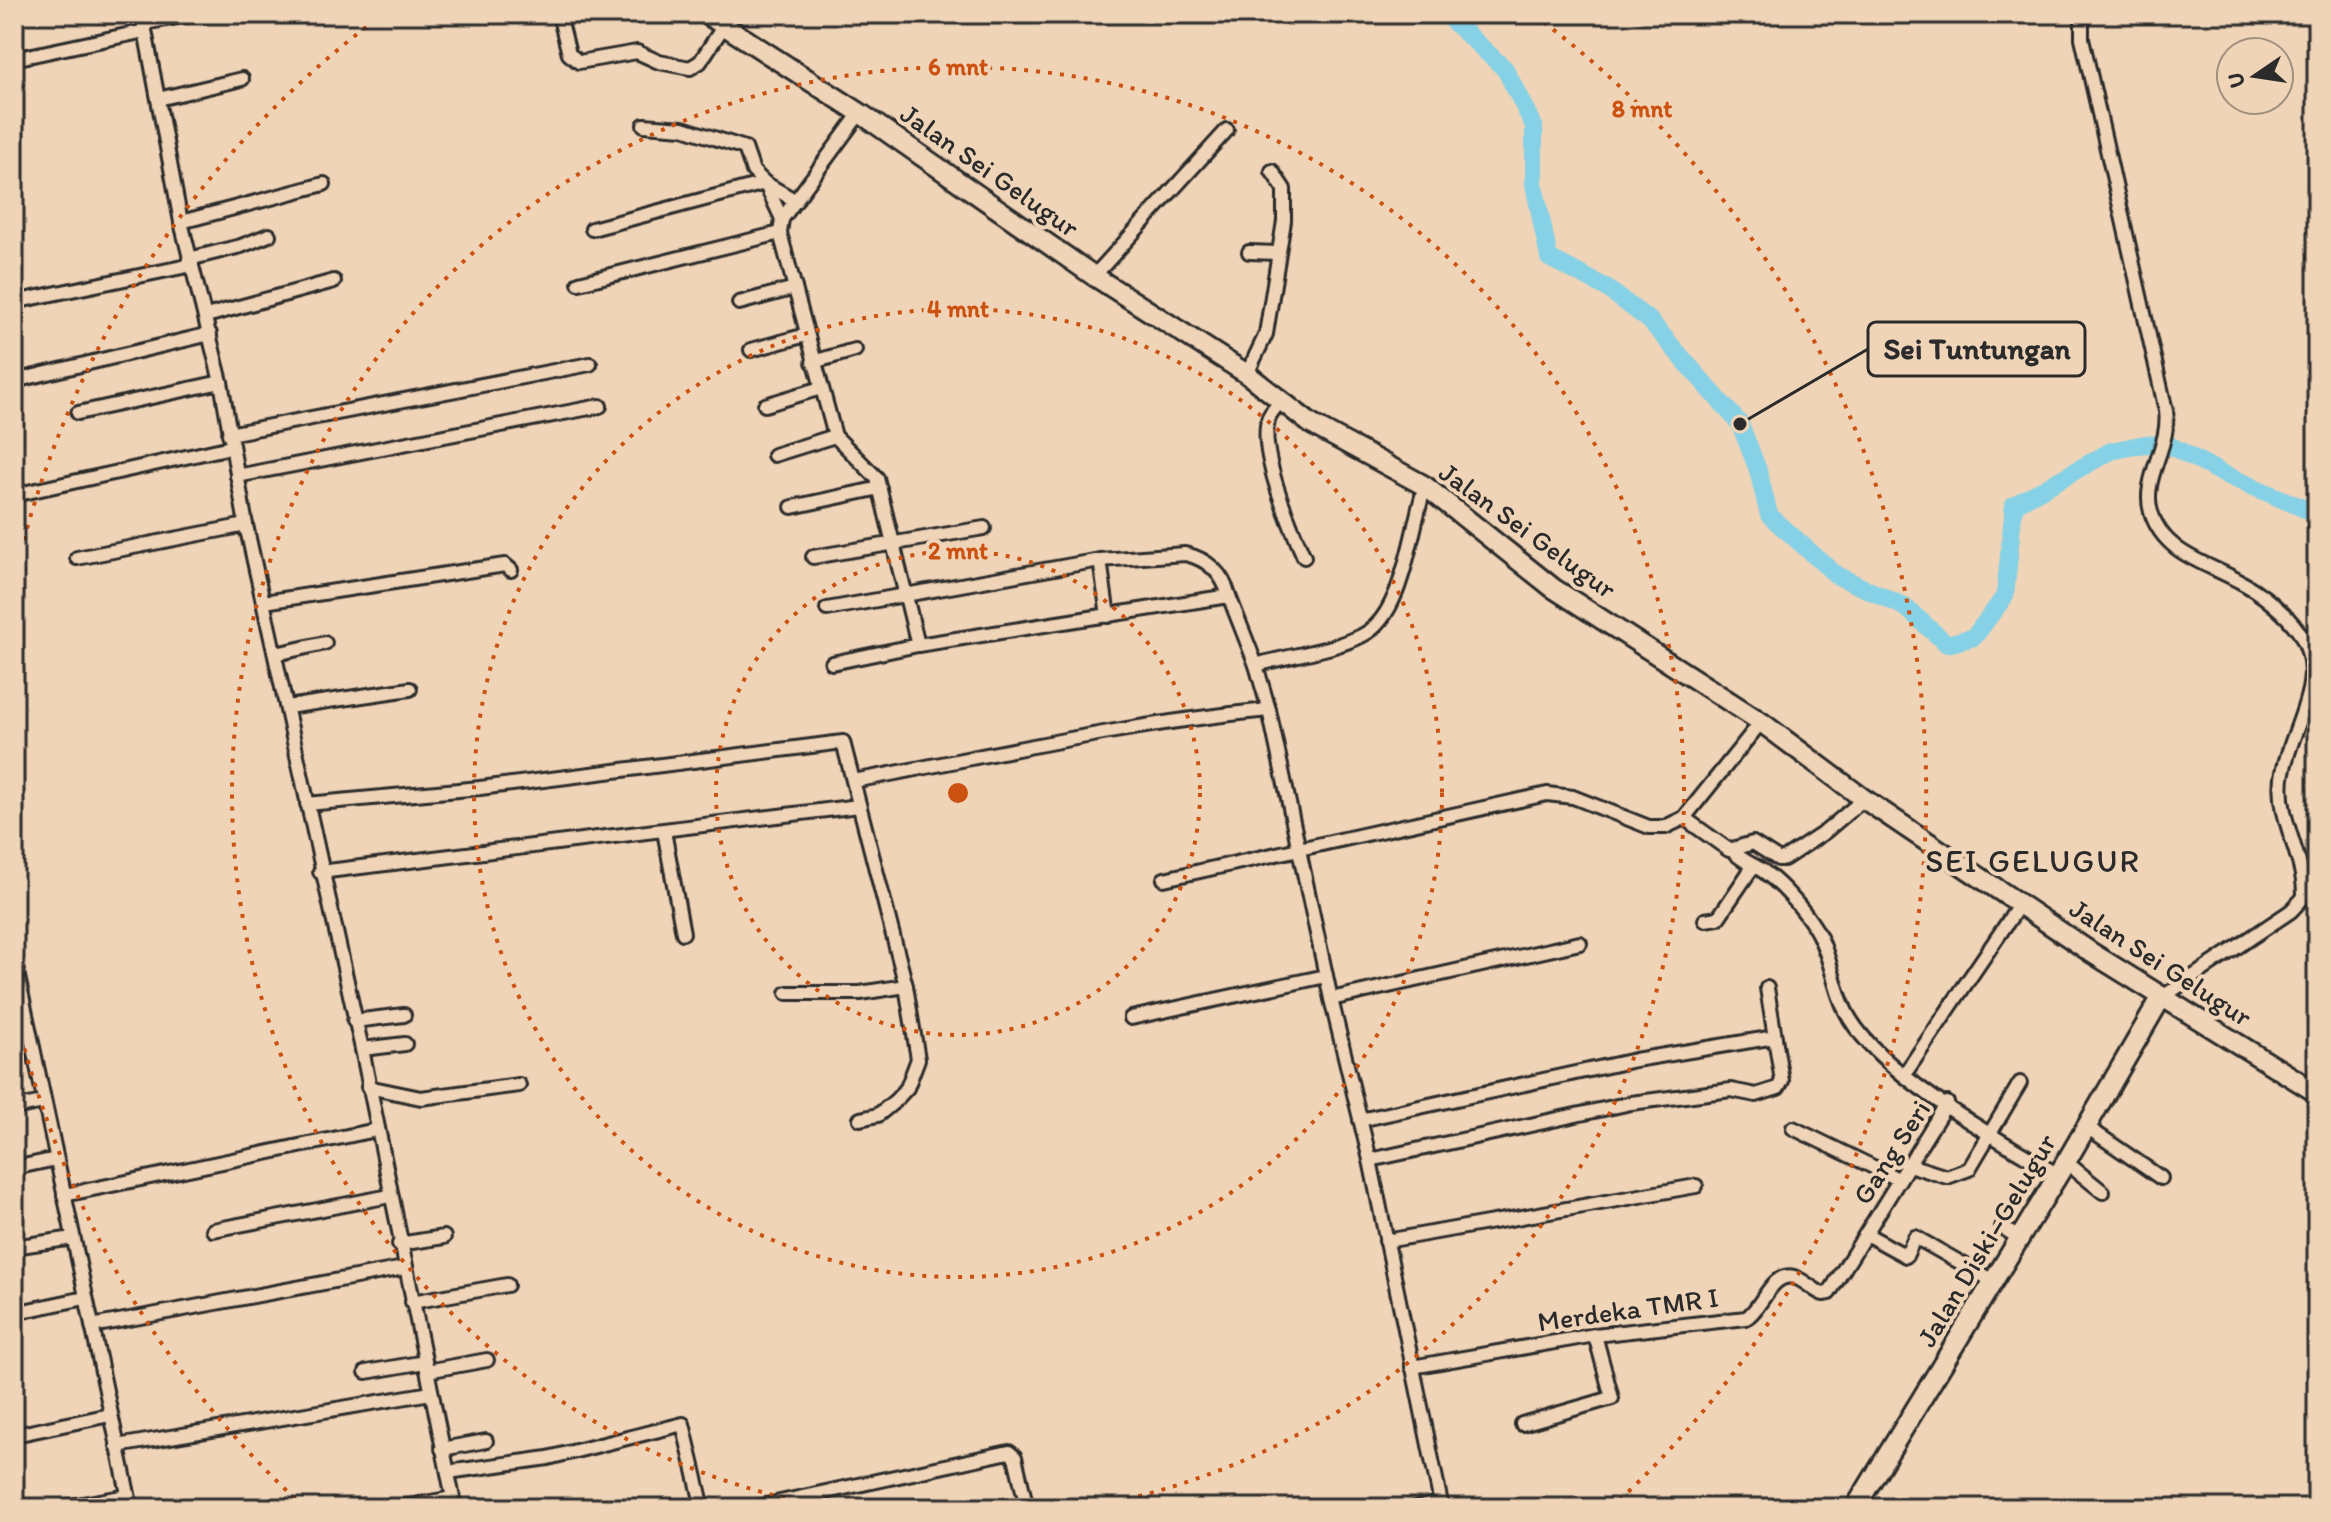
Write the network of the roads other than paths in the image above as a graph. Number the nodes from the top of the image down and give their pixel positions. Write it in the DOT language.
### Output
graph roads {
  1 [pos="195,14"];
  2 [pos="559,14"];
  3 [pos="706,14"];
  4 [pos="2082,14"];
  5 [pos="143,23"];
  6 [pos="723,27"];
  7 [pos="14,59"];
  8 [pos="242,79"];
  9 [pos="158,99"];
  10 [pos="860,113"];
  11 [pos="644,125"];
  12 [pos="1227,130"];
  13 [pos="1272,171"];
  14 [pos="765,183"];
  15 [pos="324,184"];
  16 [pos="796,201"];
  17 [pos="782,219"];
  18 [pos="181,222"];
  19 [pos="592,229"];
  20 [pos="780,233"];
  21 [pos="269,235"];
  22 [pos="1249,252"];
  23 [pos="1278,253"];
  24 [pos="190,262"];
  25 [pos="1094,276"];
  26 [pos="334,281"];
  27 [pos="579,283"];
  28 [pos="795,288"];
  29 [pos="14,302"];
  30 [pos="739,303"];
  31 [pos="206,316"];
  32 [pos="210,334"];
  33 [pos="806,335"];
  34 [pos="751,350"];
  35 [pos="855,350"];
  36 [pos="813,362"];
  37 [pos="590,364"];
  38 [pos="1247,374"];
  39 [pos="14,381"];
  40 [pos="221,382"];
  41 [pos="821,388"];
  42 [pos="1280,402"];
  43 [pos="765,405"];
  44 [pos="600,406"];
  45 [pos="78,413"];
  46 [pos="835,436"];
  47 [pos="230,440"];
  48 [pos="774,455"];
  49 [pos="237,476"];
  50 [pos="1425,486"];
  51 [pos="880,488"];
  52 [pos="14,495"];
  53 [pos="792,507"];
  54 [pos="246,525"];
  55 [pos="984,528"];
  56 [pos="894,541"];
  57 [pos="813,557"];
  58 [pos="1304,557"];
  59 [pos="77,558"];
  60 [pos="1100,560"];
  61 [pos="511,570"];
  62 [pos="1229,596"];
  63 [pos="907,597"];
  64 [pos="264,602"];
  65 [pos="827,609"];
  66 [pos="1108,616"];
  67 [pos="325,643"];
  68 [pos="918,645"];
  69 [pos="276,654"];
  70 [pos="832,663"];
  71 [pos="1256,665"];
  72 [pos="410,689"];
  73 [pos="287,707"];
  74 [pos="1269,710"];
  75 [pos="1761,722"];
  76 [pos="854,781"];
  77 [pos="1864,799"];
  78 [pos="307,804"];
  79 [pos="859,806"];
  80 [pos="1684,818"];
  81 [pos="664,831"];
  82 [pos="1298,848"];
  83 [pos="1732,850"];
  84 [pos="1752,868"];
  85 [pos="320,872"];
  86 [pos="1164,879"];
  87 [pos="2310,897"];
  88 [pos="2020,904"];
  89 [pos="1705,920"];
  90 [pos="683,933"];
  91 [pos="1580,943"];
  92 [pos="14,958"];
  93 [pos="1326,976"];
  94 [pos="906,986"];
  95 [pos="1767,988"];
  96 [pos="18,989"];
  97 [pos="787,993"];
  98 [pos="2161,998"];
  99 [pos="1331,999"];
  100 [pos="404,1015"];
  101 [pos="1131,1018"];
  102 [pos="354,1021"];
  103 [pos="1775,1037"];
  104 [pos="405,1044"];
  105 [pos="362,1049"];
  106 [pos="1904,1075"];
  107 [pos="2020,1083"];
  108 [pos="519,1085"];
  109 [pos="368,1087"];
  110 [pos="2317,1093"];
  111 [pos="43,1102"];
  112 [pos="1947,1103"];
  113 [pos="14,1108"];
  114 [pos="860,1119"];
  115 [pos="1360,1120"];
  116 [pos="2087,1127"];
  117 [pos="1793,1128"];
  118 [pos="376,1130"];
  119 [pos="1992,1135"];
  120 [pos="56,1159"];
  121 [pos="1370,1160"];
  122 [pos="1906,1164"];
  123 [pos="14,1168"];
  124 [pos="2062,1169"];
  125 [pos="2161,1178"];
  126 [pos="1898,1179"];
  127 [pos="1696,1186"];
  128 [pos="2103,1192"];
  129 [pos="64,1195"];
  130 [pos="390,1196"];
  131 [pos="2002,1227"];
  132 [pos="213,1230"];
  133 [pos="1866,1234"];
  134 [pos="444,1237"];
  135 [pos="73,1238"];
  136 [pos="2020,1239"];
  137 [pos="1386,1241"];
  138 [pos="399,1244"];
  139 [pos="14,1247"];
  140 [pos="404,1268"];
  141 [pos="1993,1281"];
  142 [pos="507,1285"];
  143 [pos="1829,1293"];
  144 [pos="85,1298"];
  145 [pos="412,1302"];
  146 [pos="14,1313"];
  147 [pos="92,1326"];
  148 [pos="1595,1335"];
  149 [pos="487,1360"];
  150 [pos="426,1367"];
  151 [pos="1412,1367"];
  152 [pos="366,1372"];
  153 [pos="431,1393"];
  154 [pos="110,1415"];
  155 [pos="1522,1424"];
  156 [pos="20,1434"];
  157 [pos="486,1441"];
  158 [pos="117,1446"];
  159 [pos="442,1449"];
  160 [pos="448,1472"];
  161 [pos="129,1502"];
  162 [pos="454,1503"];
  163 [pos="1441,1505"];
  164 [pos="59,1508"];
  165 [pos="397,1508"];
  166 [pos="703,1508"];
  167 [pos="753,1508"];
  168 [pos="1027,1508"];
  169 [pos="1415,1508"];
  170 [pos="1855,1508"];
  1 -- 5 [label="street"];
  2 -- 6 [label="street"];
  3 -- 6 [label="main road, Jalan Sei Gelugur"];
  4 -- 87 [label="street"];
  5 -- 7 [label="street"];
  5 -- 9 [label="street"];
  6 -- 10 [label="main road, Jalan Sei Gelugur"];
  8 -- 9 [label="street"];
  9 -- 18 [label="street"];
  10 -- 16 [label="street"];
  10 -- 25 [label="main road, Jalan Sei Gelugur"];
  11 -- 14 [label="street"];
  12 -- 25 [label="street"];
  13 -- 23 [label="street"];
  14 -- 16 [label="street"];
  14 -- 17 [label="street"];
  14 -- 19 [label="street"];
  15 -- 18 [label="street"];
  16 -- 17 [label="street"];
  17 -- 20 [label="street"];
  18 -- 24 [label="street"];
  20 -- 27 [label="street"];
  20 -- 28 [label="street"];
  21 -- 24 [label="street"];
  22 -- 23 [label="street"];
  23 -- 38 [label="street"];
  24 -- 29 [label="street"];
  24 -- 31 [label="street"];
  25 -- 38 [label="main road, Jalan Sei Gelugur"];
  26 -- 31 [label="street"];
  28 -- 30 [label="street"];
  28 -- 33 [label="street"];
  31 -- 32 [label="street"];
  32 -- 39 [label="street"];
  32 -- 40 [label="street"];
  33 -- 34 [label="street"];
  33 -- 36 [label="street"];
  35 -- 36 [label="street"];
  36 -- 41 [label="street"];
  37 -- 47 [label="street"];
  38 -- 42 [label="main road, Jalan Sei Gelugur"];
  40 -- 45 [label="street"];
  40 -- 47 [label="street"];
  41 -- 43 [label="street"];
  41 -- 46 [label="street"];
  42 -- 50 [label="main road, Jalan Sei Gelugur"];
  42 -- 58 [label="street"];
  44 -- 49 [label="street"];
  46 -- 48 [label="street"];
  46 -- 51 [label="street"];
  47 -- 49 [label="street"];
  47 -- 52 [label="street"];
  49 -- 54 [label="street"];
  50 -- 71 [label="street"];
  50 -- 75 [label="main road, Jalan Sei Gelugur"];
  51 -- 53 [label="street"];
  51 -- 56 [label="street"];
  54 -- 59 [label="street"];
  54 -- 64 [label="street"];
  55 -- 56 [label="street"];
  56 -- 57 [label="street"];
  56 -- 63 [label="street"];
  60 -- 62 [label="street"];
  60 -- 63 [label="street"];
  60 -- 66 [label="street"];
  61 -- 64 [label="street"];
  62 -- 66 [label="street"];
  62 -- 71 [label="street"];
  63 -- 65 [label="street"];
  63 -- 68 [label="street"];
  64 -- 69 [label="street"];
  66 -- 68 [label="street"];
  67 -- 69 [label="street"];
  68 -- 70 [label="street"];
  69 -- 73 [label="street"];
  71 -- 74 [label="street"];
  72 -- 73 [label="street"];
  73 -- 78 [label="street"];
  74 -- 76 [label="street"];
  74 -- 82 [label="street"];
  75 -- 77 [label="main road, Jalan Sei Gelugur"];
  75 -- 80 [label="street"];
  76 -- 78 [label="street"];
  76 -- 79 [label="street"];
  77 -- 83 [label="street"];
  77 -- 88 [label="main road, Jalan Sei Gelugur"];
  78 -- 85 [label="street"];
  79 -- 81 [label="street"];
  79 -- 94 [label="street"];
  80 -- 82 [label="street"];
  80 -- 83 [label="street"];
  81 -- 85 [label="street"];
  81 -- 90 [label="street"];
  82 -- 86 [label="street"];
  82 -- 93 [label="street"];
  83 -- 84 [label="street"];
  84 -- 89 [label="street"];
  84 -- 106 [label="street"];
  85 -- 102 [label="street"];
  87 -- 98 [label="street"];
  88 -- 98 [label="main road, Jalan Sei Gelugur"];
  88 -- 106 [label="street"];
  91 -- 99 [label="street"];
  92 -- 96 [label="street"];
  93 -- 99 [label="street"];
  93 -- 101 [label="street"];
  94 -- 97 [label="street"];
  94 -- 114 [label="street"];
  95 -- 103 [label="street"];
  96 -- 111 [label="street"];
  98 -- 110 [label="main road, Jalan Sei Gelugur"];
  98 -- 116 [label="main road, Jalan Diski–Gelugur"];
  99 -- 115 [label="street"];
  100 -- 102 [label="street"];
  102 -- 105 [label="street"];
  103 -- 115 [label="street"];
  103 -- 121 [label="street"];
  104 -- 105 [label="street"];
  105 -- 109 [label="street"];
  106 -- 112 [label="street"];
  107 -- 119 [label="street"];
  108 -- 109 [label="street"];
  109 -- 118 [label="street"];
  111 -- 113 [label="street"];
  111 -- 120 [label="street"];
  112 -- 119 [label="street, Gang Seri"];
  112 -- 122 [label="street, Gang Seri"];
  115 -- 121 [label="street"];
  116 -- 124 [label="main road, Jalan Diski–Gelugur"];
  116 -- 125 [label="street"];
  117 -- 126 [label="street"];
  118 -- 129 [label="street"];
  118 -- 130 [label="street"];
  119 -- 122 [label="street"];
  119 -- 124 [label="street, Gang Seri"];
  120 -- 123 [label="street"];
  120 -- 129 [label="street"];
  121 -- 137 [label="street"];
  122 -- 126 [label="street, Gang Seri"];
  124 -- 128 [label="street, Gang Seri"];
  124 -- 136 [label="main road, Jalan Diski–Gelugur"];
  126 -- 133 [label="street, Gang Seri"];
  127 -- 137 [label="street"];
  129 -- 135 [label="street"];
  130 -- 132 [label="street"];
  130 -- 138 [label="street"];
  131 -- 136 [label="street"];
  133 -- 141 [label="street"];
  133 -- 143 [label="street, Gang Seri"];
  134 -- 138 [label="street"];
  135 -- 139 [label="street"];
  135 -- 144 [label="street"];
  136 -- 141 [label="main road, Jalan Diski–Gelugur"];
  137 -- 151 [label="street"];
  138 -- 140 [label="street"];
  140 -- 145 [label="street"];
  140 -- 147 [label="street"];
  141 -- 170 [label="main road, Jalan Diski–Gelugur"];
  142 -- 145 [label="street"];
  143 -- 148 [label="street, Merdeka TMR I"];
  144 -- 146 [label="street"];
  144 -- 147 [label="street"];
  145 -- 150 [label="street"];
  147 -- 154 [label="street"];
  148 -- 151 [label="street, Merdeka TMR I"];
  148 -- 155 [label="street"];
  149 -- 150 [label="street"];
  150 -- 152 [label="street"];
  150 -- 153 [label="street"];
  151 -- 163 [label="street"];
  153 -- 158 [label="street"];
  153 -- 159 [label="street"];
  154 -- 156 [label="street"];
  154 -- 158 [label="street"];
  157 -- 159 [label="street"];
  158 -- 161 [label="street"];
  159 -- 160 [label="street"];
  160 -- 162 [label="street"];
  160 -- 166 [label="street"];
  161 -- 164 [label="street"];
  162 -- 165 [label="street"];
  163 -- 169 [label="street"];
  167 -- 168 [label="street"];
}
